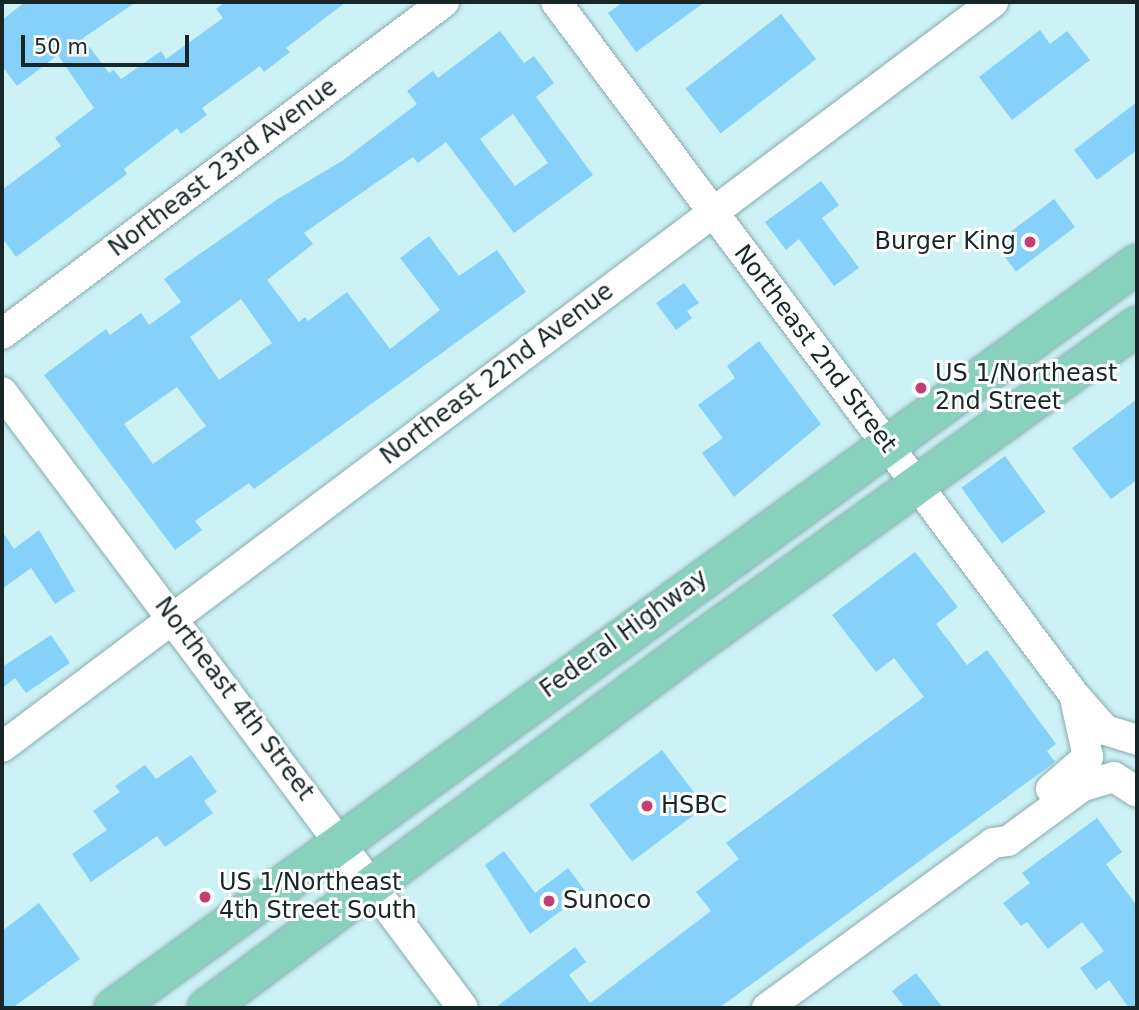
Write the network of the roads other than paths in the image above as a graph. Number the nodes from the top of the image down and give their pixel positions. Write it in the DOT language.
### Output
graph roads {
  1 [pos="444,2"];
  2 [pos="556,2"];
  3 [pos="993,2"];
  4 [pos="711,211"];
  5 [pos="1137,264"];
  6 [pos="1137,326"];
  7 [pos="2,334"];
  8 [pos="2,392"];
  9 [pos="889,447"];
  10 [pos="919,486"];
  11 [pos="174,618"];
  12 [pos="1074,696"];
  13 [pos="1137,720"];
  14 [pos="1137,740"];
  15 [pos="2,747"];
  16 [pos="1129,785"];
  17 [pos="993,843"];
  18 [pos="340,844"];
  19 [pos="371,886"];
  20 [pos="114,1008"];
  21 [pos="207,1008"];
  22 [pos="463,1008"];
  23 [pos="767,1008"];
  1 -- 7 [label="street, Northeast 23rd Avenue"];
  2 -- 4 [label="street, Northeast 2nd Street"];
  3 -- 4 [label="street, Northeast 22nd Avenue"];
  4 -- 9 [label="street, Northeast 2nd Street"];
  4 -- 11 [label="street, Northeast 22nd Avenue"];
  5 -- 9 [label="main road, Federal Highway"];
  6 -- 10 [label="main road, Federal Highway"];
  8 -- 11 [label="street, Northeast 4th Street"];
  9 -- 10 [label="street, Northeast 2nd Street"];
  9 -- 18 [label="main road, Federal Highway"];
  10 -- 12 [label="street, Northeast 2nd Street"];
  10 -- 19 [label="main road, Federal Highway"];
  11 -- 15 [label="street, Northeast 22nd Avenue"];
  11 -- 18 [label="street, Northeast 4th Street"];
  12 -- 13 [label="street, Northeast 2nd Street"];
  12 -- 14 [label="street, Northeast 2nd Street"];
  12 -- 17 [label="street, Northeast 2nd Street"];
  16 -- 17 [label="street"];
  17 -- 23 [label="street"];
  18 -- 19 [label="street, Northeast 4th Street"];
  18 -- 20 [label="main road, Federal Highway"];
  19 -- 21 [label="main road, Federal Highway"];
  19 -- 22 [label="street, Northeast 4th Street"];
}
